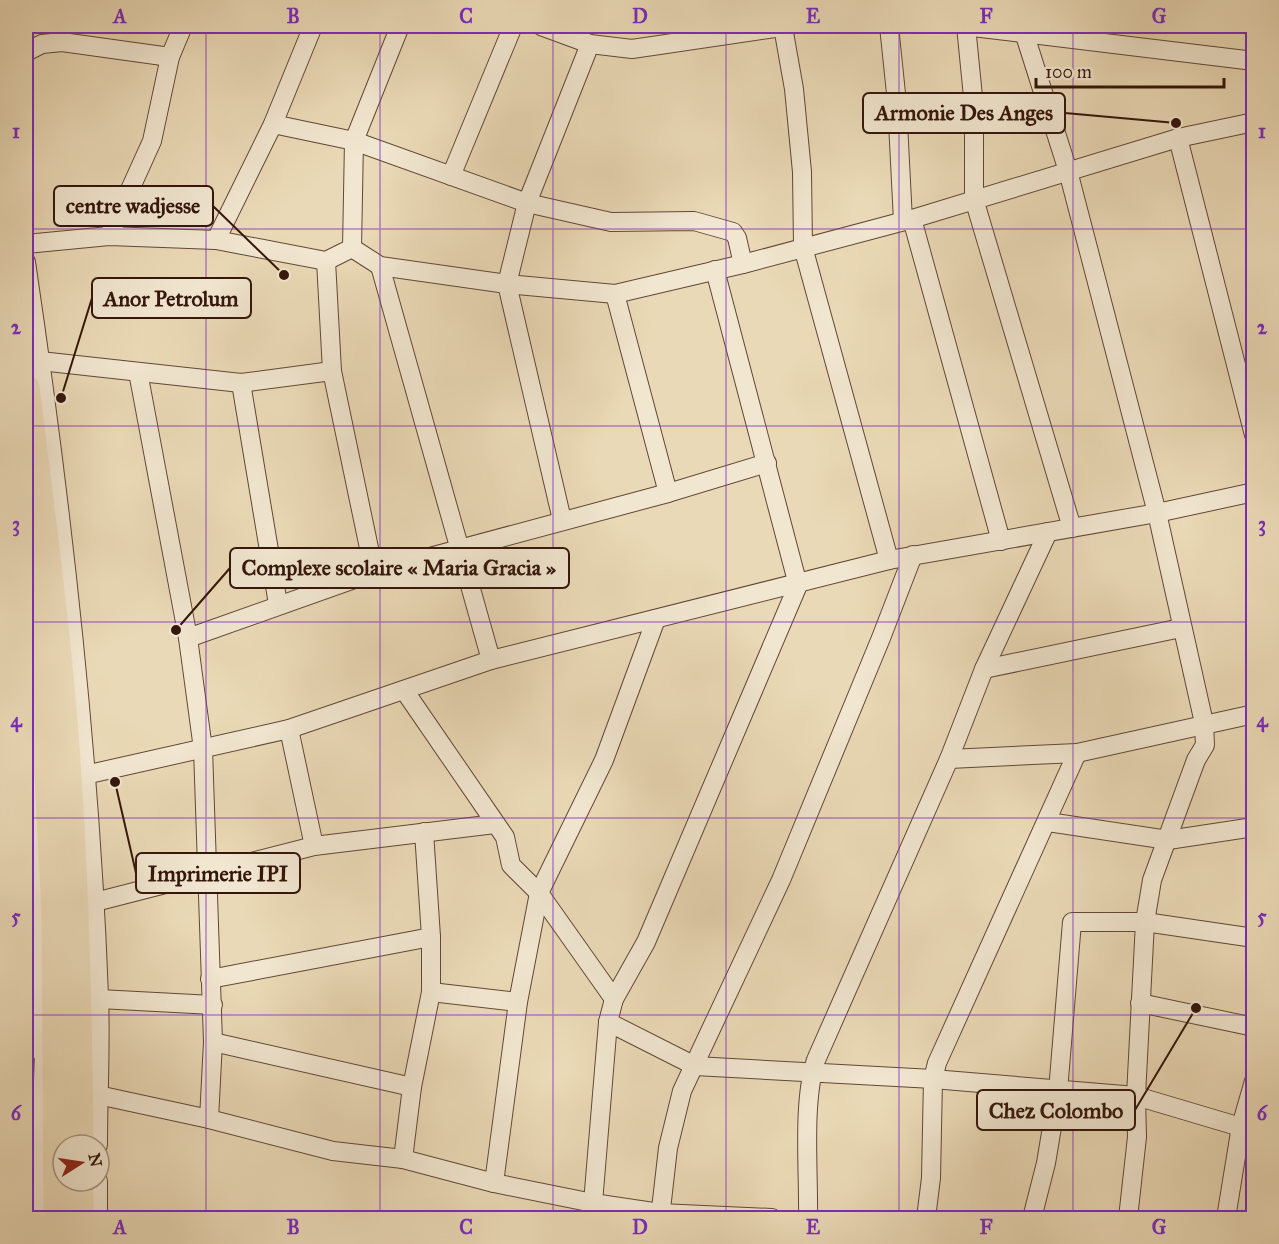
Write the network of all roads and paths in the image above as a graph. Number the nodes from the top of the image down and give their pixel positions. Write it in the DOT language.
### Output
graph roads {
  1 [pos="183,26"];
  2 [pos="313,26"];
  3 [pos="400,26"];
  4 [pos="513,26"];
  5 [pos="541,26"];
  6 [pos="786,26"];
  7 [pos="889,26"];
  8 [pos="965,26"];
  9 [pos="1023,29"];
  10 [pos="673,33"];
  11 [pos="590,44"];
  12 [pos="26,52"];
  13 [pos="170,57"];
  14 [pos="1254,61"];
  15 [pos="897,103"];
  16 [pos="974,107"];
  17 [pos="1254,122"];
  18 [pos="273,124"];
  19 [pos="1178,138"];
  20 [pos="354,141"];
  21 [pos="1068,171"];
  22 [pos="451,176"];
  23 [pos="974,199"];
  24 [pos="527,203"];
  25 [pos="907,220"];
  26 [pos="109,236"];
  27 [pos="216,240"];
  28 [pos="26,244"];
  29 [pos="803,247"];
  30 [pos="352,248"];
  31 [pos="326,261"];
  32 [pos="26,262"];
  33 [pos="743,264"];
  34 [pos="381,266"];
  35 [pos="715,270"];
  36 [pos="507,284"];
  37 [pos="615,294"];
  38 [pos="40,361"];
  39 [pos="332,371"];
  40 [pos="138,372"];
  41 [pos="241,383"];
  42 [pos="26,388"];
  43 [pos="1254,435"];
  44 [pos="767,463"];
  45 [pos="1254,492"];
  46 [pos="668,493"];
  47 [pos="1157,513"];
  48 [pos="562,520"];
  49 [pos="1072,528"];
  50 [pos="1048,532"];
  51 [pos="1001,541"];
  52 [pos="26,545"];
  53 [pos="459,551"];
  54 [pos="913,555"];
  55 [pos="889,560"];
  56 [pos="374,572"];
  57 [pos="798,585"];
  58 [pos="278,604"];
  59 [pos="656,619"];
  60 [pos="1181,628"];
  61 [pos="188,638"];
  62 [pos="491,660"];
  63 [pos="984,669"];
  64 [pos="404,690"];
  65 [pos="1254,714"];
  66 [pos="1204,723"];
  67 [pos="289,729"];
  68 [pos="26,744"];
  69 [pos="203,749"];
  70 [pos="1077,753"];
  71 [pos="949,759"];
  72 [pos="86,775"];
  73 [pos="1048,822"];
  74 [pos="495,824"];
  75 [pos="1254,826"];
  76 [pos="424,832"];
  77 [pos="1168,840"];
  78 [pos="314,846"];
  79 [pos="210,874"];
  80 [pos="539,893"];
  81 [pos="95,902"];
  82 [pos="1145,922"];
  83 [pos="30,933"];
  84 [pos="431,937"];
  85 [pos="1254,938"];
  86 [pos="210,979"];
  87 [pos="431,992"];
  88 [pos="99,999"];
  89 [pos="614,999"];
  90 [pos="518,1002"];
  91 [pos="1140,1004"];
  92 [pos="213,1005"];
  93 [pos="608,1022"];
  94 [pos="1254,1026"];
  95 [pos="213,1042"];
  96 [pos="26,1046"];
  97 [pos="44,1052"];
  98 [pos="695,1066"];
  99 [pos="812,1072"];
  100 [pos="933,1079"];
  101 [pos="1254,1081"];
  102 [pos="412,1087"];
  103 [pos="1058,1091"];
  104 [pos="98,1095"];
  105 [pos="1136,1096"];
  106 [pos="209,1119"];
  107 [pos="1247,1128"];
  108 [pos="80,1133"];
  109 [pos="98,1133"];
  110 [pos="403,1159"];
  111 [pos="494,1183"];
  112 [pos="34,1191"];
  113 [pos="80,1193"];
  114 [pos="98,1193"];
  115 [pos="593,1203"];
  116 [pos="660,1216"];
  117 [pos="43,1218"];
  118 [pos="57,1218"];
  119 [pos="80,1218"];
  120 [pos="98,1218"];
  121 [pos="768,1218"];
  122 [pos="808,1218"];
  123 [pos="926,1218"];
  124 [pos="1032,1218"];
  125 [pos="1128,1218"];
  126 [pos="1226,1218"];
  1 -- 13 [label="street"];
  2 -- 18 [label="street"];
  3 -- 20 [label="street"];
  4 -- 22 [label="street"];
  5 -- 11 [label="street"];
  6 -- 10 [label="street"];
  6 -- 29 [label="street"];
  7 -- 15 [label="street"];
  8 -- 9 [label="street"];
  8 -- 16 [label="street"];
  9 -- 14 [label="street"];
  9 -- 21 [label="street"];
  10 -- 11 [label="street"];
  11 -- 24 [label="street"];
  12 -- 13 [label="street"];
  13 -- 26 [label="street"];
  15 -- 16 [label="street"];
  15 -- 25 [label="street"];
  16 -- 23 [label="street"];
  17 -- 19 [label="street"];
  18 -- 20 [label="street"];
  18 -- 27 [label="street"];
  19 -- 21 [label="street"];
  19 -- 43 [label="street"];
  20 -- 22 [label="street"];
  20 -- 30 [label="street"];
  21 -- 23 [label="street"];
  21 -- 47 [label="street"];
  22 -- 24 [label="street"];
  23 -- 25 [label="street"];
  23 -- 49 [label="street"];
  24 -- 33 [label="street"];
  24 -- 36 [label="street"];
  25 -- 29 [label="street"];
  25 -- 51 [label="street"];
  26 -- 27 [label="street"];
  26 -- 28 [label="street"];
  27 -- 31 [label="street"];
  29 -- 33 [label="street"];
  29 -- 55 [label="street"];
  30 -- 31 [label="street"];
  30 -- 34 [label="street"];
  31 -- 39 [label="street"];
  32 -- 38 [label="street"];
  33 -- 35 [label="street"];
  34 -- 36 [label="street"];
  34 -- 53 [label="street"];
  35 -- 37 [label="street"];
  35 -- 44 [label="street"];
  36 -- 37 [label="street"];
  36 -- 48 [label="street"];
  37 -- 46 [label="street"];
  38 -- 40 [label="street"];
  38 -- 72 [label="street"];
  39 -- 41 [label="street"];
  39 -- 56 [label="street"];
  40 -- 41 [label="street"];
  40 -- 61 [label="street"];
  41 -- 58 [label="street"];
  42 -- 108 [label="highway"];
  44 -- 46 [label="street"];
  44 -- 57 [label="street"];
  45 -- 47 [label="street"];
  46 -- 48 [label="street"];
  47 -- 49 [label="street"];
  47 -- 60 [label="street"];
  48 -- 53 [label="street"];
  49 -- 50 [label="street"];
  50 -- 51 [label="street"];
  50 -- 63 [label="street"];
  51 -- 54 [label="street"];
  52 -- 118 [label="highway"];
  53 -- 56 [label="street"];
  53 -- 62 [label="street"];
  54 -- 55 [label="street"];
  54 -- 98 [label="street"];
  55 -- 57 [label="street"];
  56 -- 58 [label="street"];
  57 -- 59 [label="street"];
  57 -- 89 [label="street"];
  58 -- 61 [label="street"];
  59 -- 62 [label="street"];
  59 -- 80 [label="street"];
  60 -- 63 [label="street"];
  60 -- 66 [label="street"];
  61 -- 69 [label="street"];
  62 -- 64 [label="street"];
  63 -- 71 [label="street"];
  64 -- 67 [label="street"];
  64 -- 74 [label="street"];
  65 -- 66 [label="street"];
  66 -- 70 [label="street"];
  66 -- 77 [label="street"];
  67 -- 69 [label="street"];
  67 -- 78 [label="street"];
  68 -- 83 [label="street"];
  69 -- 72 [label="street"];
  69 -- 79 [label="street"];
  70 -- 71 [label="street"];
  70 -- 73 [label="street"];
  71 -- 99 [label="street"];
  72 -- 81 [label="street"];
  73 -- 77 [label="street"];
  73 -- 100 [label="street"];
  74 -- 76 [label="street"];
  74 -- 80 [label="street"];
  75 -- 77 [label="street"];
  76 -- 78 [label="street"];
  76 -- 84 [label="street"];
  77 -- 82 [label="street"];
  78 -- 79 [label="street"];
  79 -- 81 [label="street"];
  79 -- 86 [label="street"];
  80 -- 89 [label="street"];
  80 -- 90 [label="street"];
  81 -- 88 [label="street"];
  82 -- 85 [label="street"];
  82 -- 91 [label="street"];
  82 -- 103 [label="street"];
  83 -- 97 [label="street"];
  84 -- 86 [label="street"];
  84 -- 87 [label="street"];
  86 -- 92 [label="street"];
  87 -- 90 [label="street"];
  87 -- 102 [label="street"];
  88 -- 92 [label="street"];
  88 -- 104 [label="street"];
  89 -- 93 [label="street"];
  90 -- 111 [label="street"];
  91 -- 94 [label="street"];
  91 -- 105 [label="street"];
  92 -- 95 [label="street"];
  93 -- 98 [label="street"];
  93 -- 115 [label="street"];
  95 -- 102 [label="street"];
  95 -- 106 [label="street"];
  96 -- 97 [label="street"];
  97 -- 112 [label="street"];
  98 -- 99 [label="street"];
  98 -- 116 [label="street"];
  99 -- 100 [label="street"];
  99 -- 122 [label="street"];
  100 -- 103 [label="street"];
  100 -- 123 [label="street"];
  101 -- 107 [label="street"];
  102 -- 110 [label="street"];
  103 -- 105 [label="street"];
  103 -- 124 [label="street"];
  104 -- 106 [label="street"];
  104 -- 109 [label="street"];
  105 -- 107 [label="street"];
  105 -- 125 [label="street"];
  106 -- 110 [label="street"];
  107 -- 126 [label="street"];
  110 -- 111 [label="street"];
  111 -- 115 [label="street"];
  112 -- 117 [label="street"];
  113 -- 119 [label="highway"];
  114 -- 120 [label="street"];
  115 -- 116 [label="street"];
  116 -- 121 [label="street"];
}
